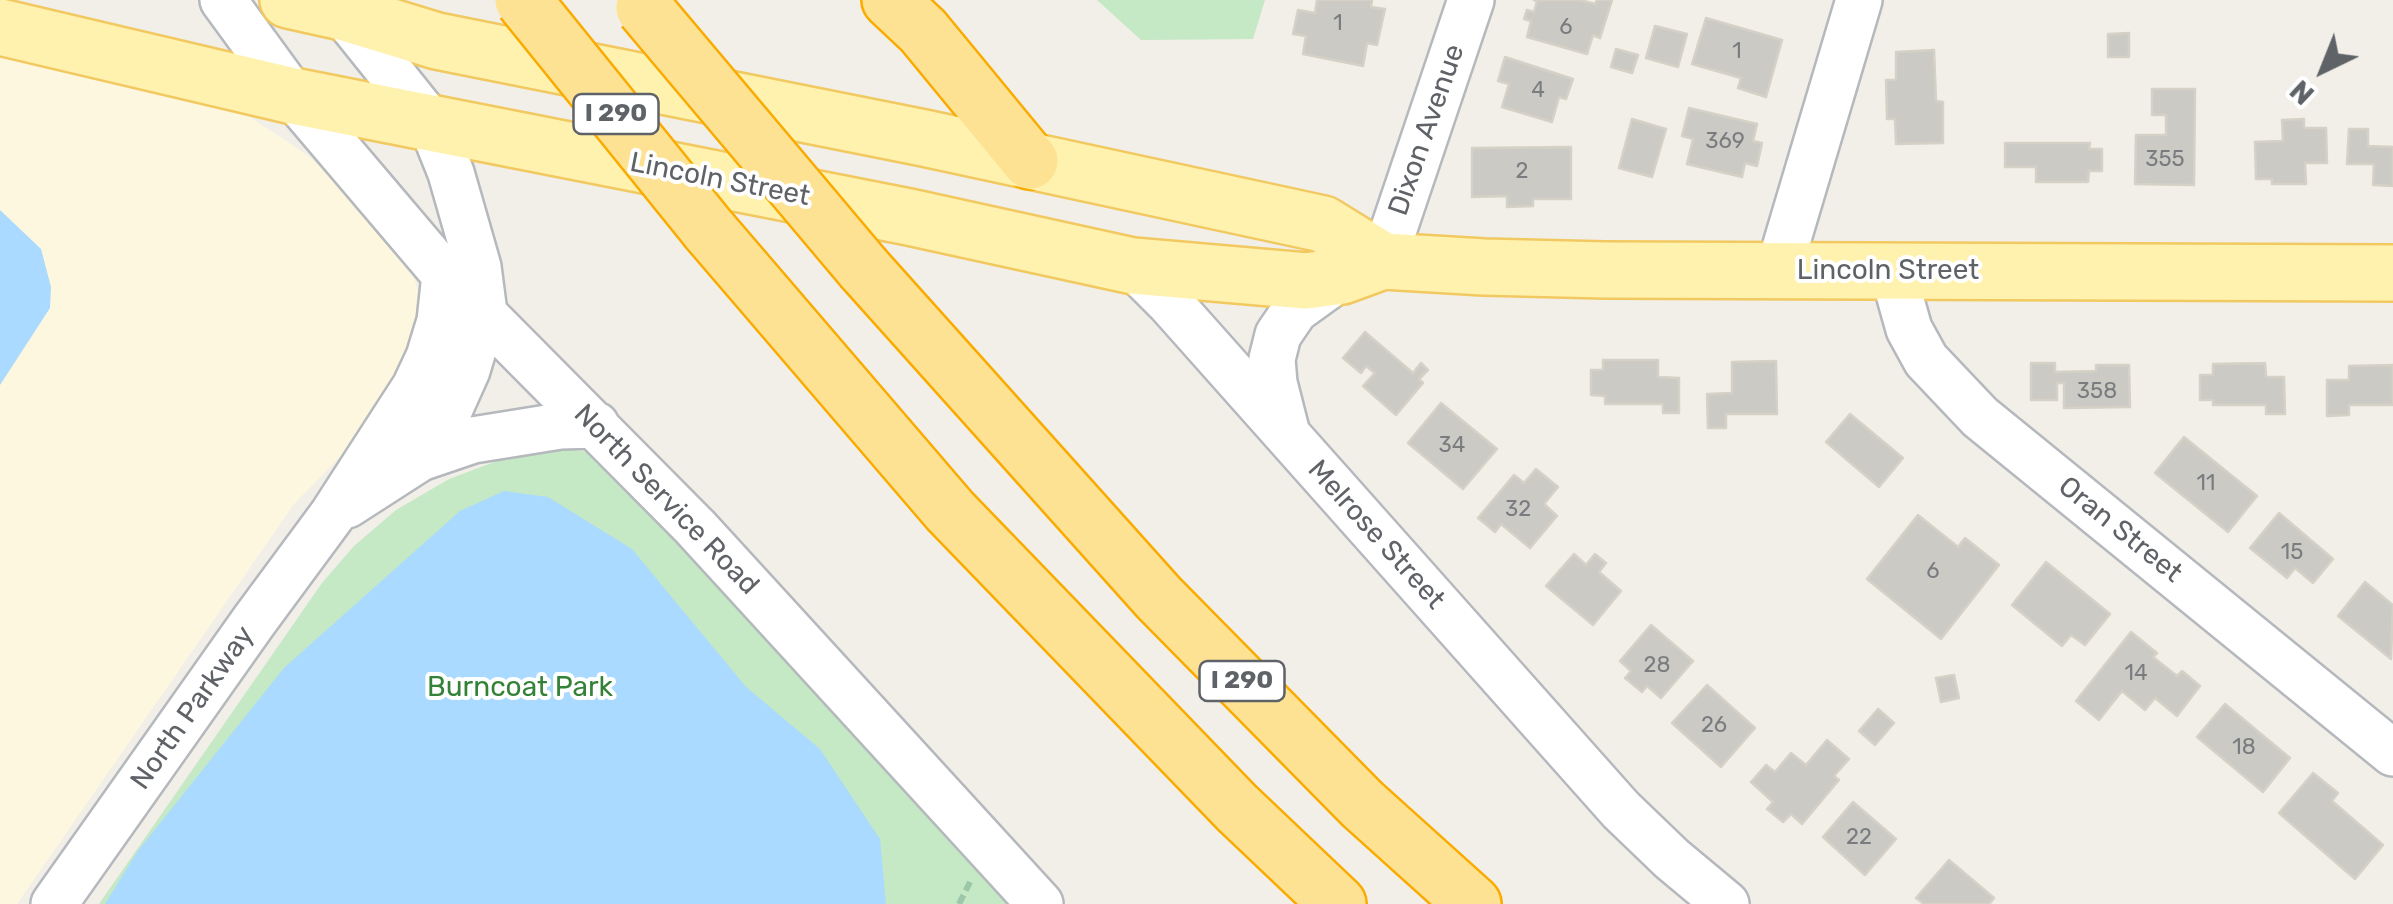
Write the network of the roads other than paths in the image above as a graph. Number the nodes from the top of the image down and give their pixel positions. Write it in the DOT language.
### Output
graph roads {
  1 [pos="223,0"];
  2 [pos="288,0"];
  3 [pos="523,0"];
  4 [pos="890,0"];
  5 [pos="1470,0"];
  6 [pos="1859,0"];
  7 [pos="641,4"];
  8 [pos="342,12"];
  9 [pos="0,28"];
  10 [pos="292,96"];
  11 [pos="431,122"];
  12 [pos="1030,160"];
  13 [pos="1133,266"];
  14 [pos="1362,268"];
  15 [pos="1778,272"];
  16 [pos="1894,272"];
  17 [pos="2393,273"];
  18 [pos="445,275"];
  19 [pos="484,313"];
  20 [pos="596,425"];
  21 [pos="1288,437"];
  22 [pos="420,458"];
  23 [pos="333,514"];
  24 [pos="2393,753"];
  25 [pos="54,904"];
  26 [pos="1040,904"];
  27 [pos="1338,904"];
  28 [pos="1473,904"];
  29 [pos="1726,904"];
  1 -- 10 [label="street, North Service Road"];
  2 -- 8 [label="main road, Lincoln Street"];
  3 -- 27 [label="highway, I 290, bridge"];
  4 -- 12 [label="highway"];
  5 -- 14 [label="street, Dixon Avenue"];
  6 -- 15 [label="street"];
  7 -- 28 [label="highway, I 290, bridge"];
  8 -- 11 [label="street, North Parkway"];
  8 -- 12 [label="main road, Lincoln Street"];
  9 -- 10 [label="main road, Lincoln Street"];
  10 -- 11 [label="main road, Lincoln Street"];
  10 -- 18 [label="street, North Service Road"];
  11 -- 13 [label="main road, Lincoln Street"];
  11 -- 19 [label="street, North Parkway"];
  12 -- 13 [label="main road, Melrose Street"];
  12 -- 14 [label="main road, Lincoln Street"];
  13 -- 14 [label="main road, Lincoln Street"];
  13 -- 21 [label="street, Melrose Street"];
  14 -- 15 [label="main road, Lincoln Street"];
  14 -- 21 [label="street"];
  15 -- 16 [label="main road, Lincoln Street"];
  16 -- 17 [label="main road, Lincoln Street"];
  16 -- 24 [label="street, Oran Street"];
  18 -- 19 [label="street, North Service Road"];
  18 -- 23 [label="street, North Parkway"];
  19 -- 20 [label="street, North Service Road"];
  19 -- 22 [label="street, North Parkway"];
  20 -- 22 [label="street, North Parkway"];
  20 -- 26 [label="street, North Service Road"];
  21 -- 29 [label="street, Melrose Street"];
  22 -- 23 [label="street, North Parkway"];
  23 -- 25 [label="street, North Parkway"];
}
